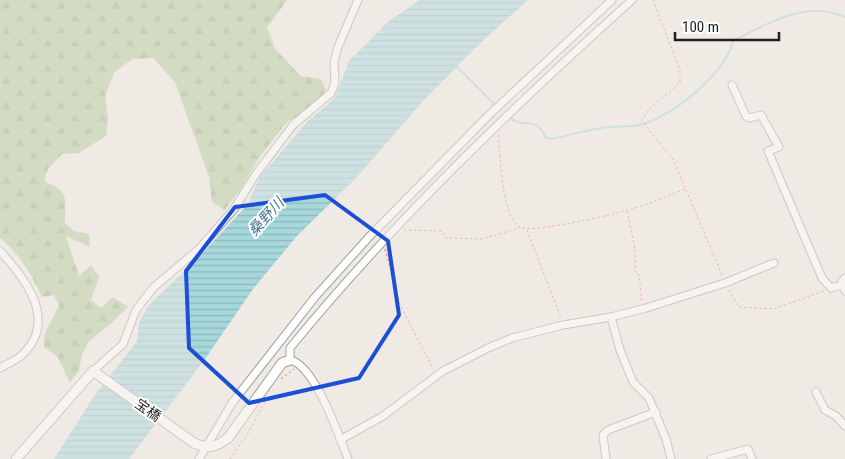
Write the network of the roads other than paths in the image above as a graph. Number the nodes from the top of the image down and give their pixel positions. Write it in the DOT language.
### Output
graph roads {
  1 [pos="358,0"];
  2 [pos="612,0"];
  3 [pos="632,0"];
  4 [pos="732,85"];
  5 [pos="0,251"];
  6 [pos="774,263"];
  7 [pos="844,285"];
  8 [pos="611,317"];
  9 [pos="290,360"];
  10 [pos="0,368"];
  11 [pos="94,371"];
  12 [pos="816,392"];
  13 [pos="656,412"];
  14 [pos="845,426"];
  15 [pos="340,440"];
  16 [pos="206,448"];
  17 [pos="16,459"];
  18 [pos="199,459"];
  19 [pos="348,459"];
  20 [pos="606,459"];
  21 [pos="671,459"];
  22 [pos="711,459"];
  23 [pos="752,459"];
  1 -- 11 [label="street"];
  2 -- 16 [label="street"];
  3 -- 9 [label="street"];
  4 -- 7 [label="street"];
  5 -- 10 [label="street"];
  6 -- 8 [label="street"];
  8 -- 13 [label="street"];
  8 -- 15 [label="street"];
  9 -- 15 [label="street"];
  9 -- 16 [label="street"];
  11 -- 16 [label="street, 宝橋"];
  11 -- 17 [label="street"];
  12 -- 14 [label="street"];
  13 -- 20 [label="street"];
  13 -- 21 [label="street"];
  15 -- 19 [label="street"];
  16 -- 18 [label="street"];
  22 -- 23 [label="street"];
}
